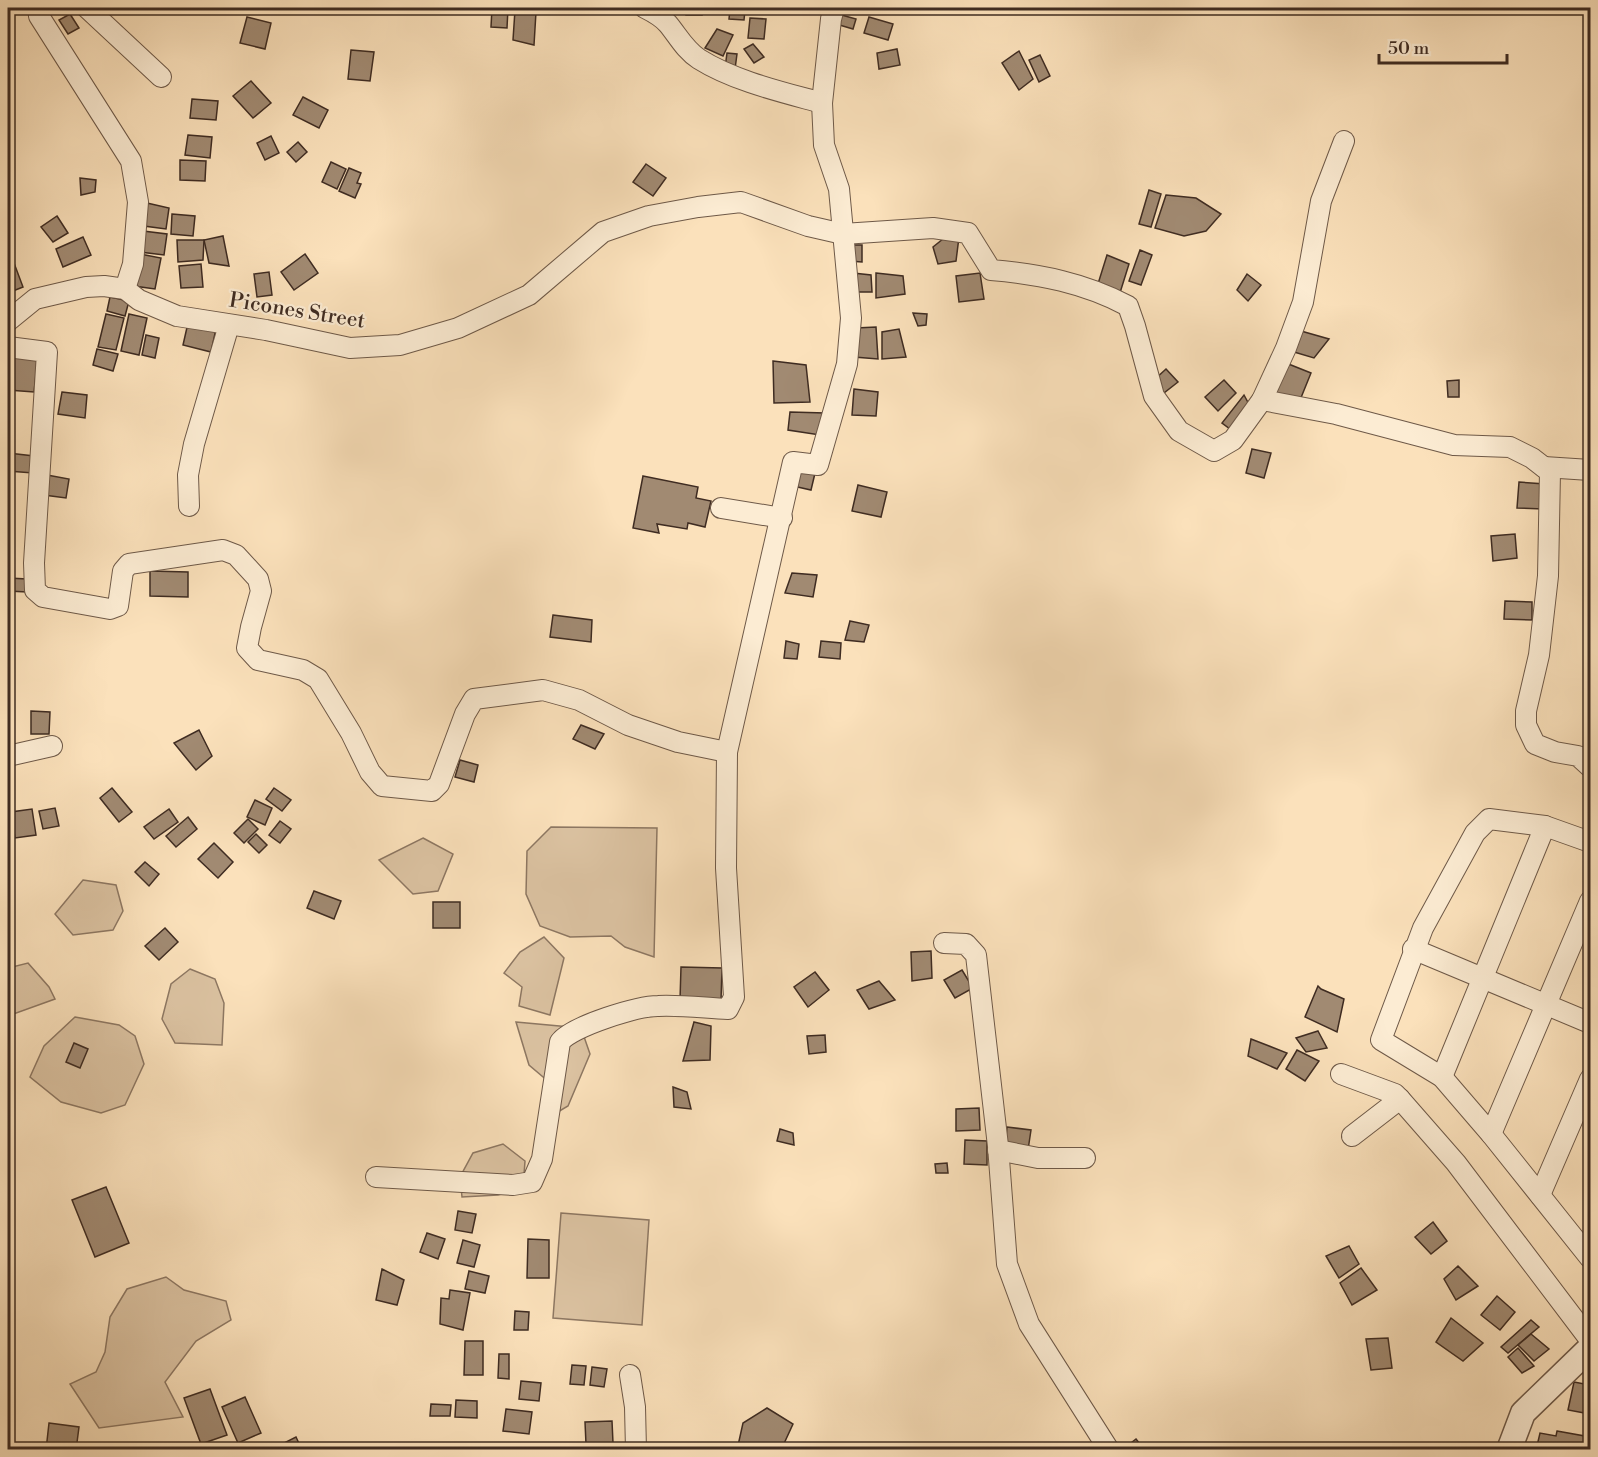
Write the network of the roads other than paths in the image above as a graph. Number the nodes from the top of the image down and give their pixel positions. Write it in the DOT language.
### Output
graph roads {
  1 [pos="38,8"];
  2 [pos="87,8"];
  3 [pos="645,8"];
  4 [pos="834,8"];
  5 [pos="161,77"];
  6 [pos="822,103"];
  7 [pos="1344,141"];
  8 [pos="843,234"];
  9 [pos="125,289"];
  10 [pos="8,321"];
  11 [pos="229,325"];
  12 [pos="8,347"];
  13 [pos="1262,400"];
  14 [pos="1544,467"];
  15 [pos="1590,470"];
  16 [pos="189,506"];
  17 [pos="720,508"];
  18 [pos="782,518"];
  19 [pos="52,746"];
  20 [pos="727,752"];
  21 [pos="8,756"];
  22 [pos="1590,767"];
  23 [pos="1545,826"];
  24 [pos="1590,842"];
  25 [pos="1590,901"];
  26 [pos="944,943"];
  27 [pos="1413,949"];
  28 [pos="1483,978"];
  29 [pos="1548,1005"];
  30 [pos="1590,1023"];
  31 [pos="1341,1074"];
  32 [pos="1442,1077"];
  33 [pos="1590,1079"];
  34 [pos="1400,1099"];
  35 [pos="1491,1134"];
  36 [pos="1352,1136"];
  37 [pos="998,1150"];
  38 [pos="1085,1158"];
  39 [pos="376,1177"];
  40 [pos="1540,1195"];
  41 [pos="1589,1250"];
  42 [pos="1590,1340"];
  43 [pos="1590,1348"];
  44 [pos="630,1375"];
  45 [pos="636,1449"];
  46 [pos="1109,1449"];
  47 [pos="1509,1449"];
  1 -- 9 [label="street"];
  2 -- 5 [label="street"];
  3 -- 6 [label="street"];
  4 -- 6 [label="street"];
  6 -- 8 [label="street"];
  7 -- 13 [label="street"];
  8 -- 11 [label="street, Picones Street"];
  8 -- 13 [label="street, Picones Street"];
  8 -- 18 [label="street"];
  9 -- 10 [label="street, Picones Street"];
  9 -- 11 [label="street, Picones Street"];
  11 -- 16 [label="street"];
  12 -- 20 [label="street"];
  13 -- 14 [label="street"];
  14 -- 15 [label="street"];
  14 -- 22 [label="street"];
  17 -- 18 [label="street"];
  18 -- 20 [label="street"];
  19 -- 21 [label="street"];
  20 -- 39 [label="street"];
  23 -- 24 [label="street"];
  23 -- 27 [label="street"];
  23 -- 28 [label="street"];
  25 -- 29 [label="street"];
  26 -- 37 [label="street"];
  27 -- 28 [label="street"];
  27 -- 32 [label="street"];
  28 -- 29 [label="street"];
  28 -- 32 [label="street"];
  29 -- 30 [label="street"];
  29 -- 35 [label="street"];
  31 -- 34 [label="street"];
  32 -- 35 [label="street"];
  33 -- 40 [label="street"];
  34 -- 36 [label="street"];
  34 -- 42 [label="street"];
  35 -- 40 [label="street"];
  37 -- 38 [label="street"];
  37 -- 46 [label="street"];
  40 -- 41 [label="street"];
  43 -- 47 [label="street"];
  44 -- 45 [label="street"];
}
